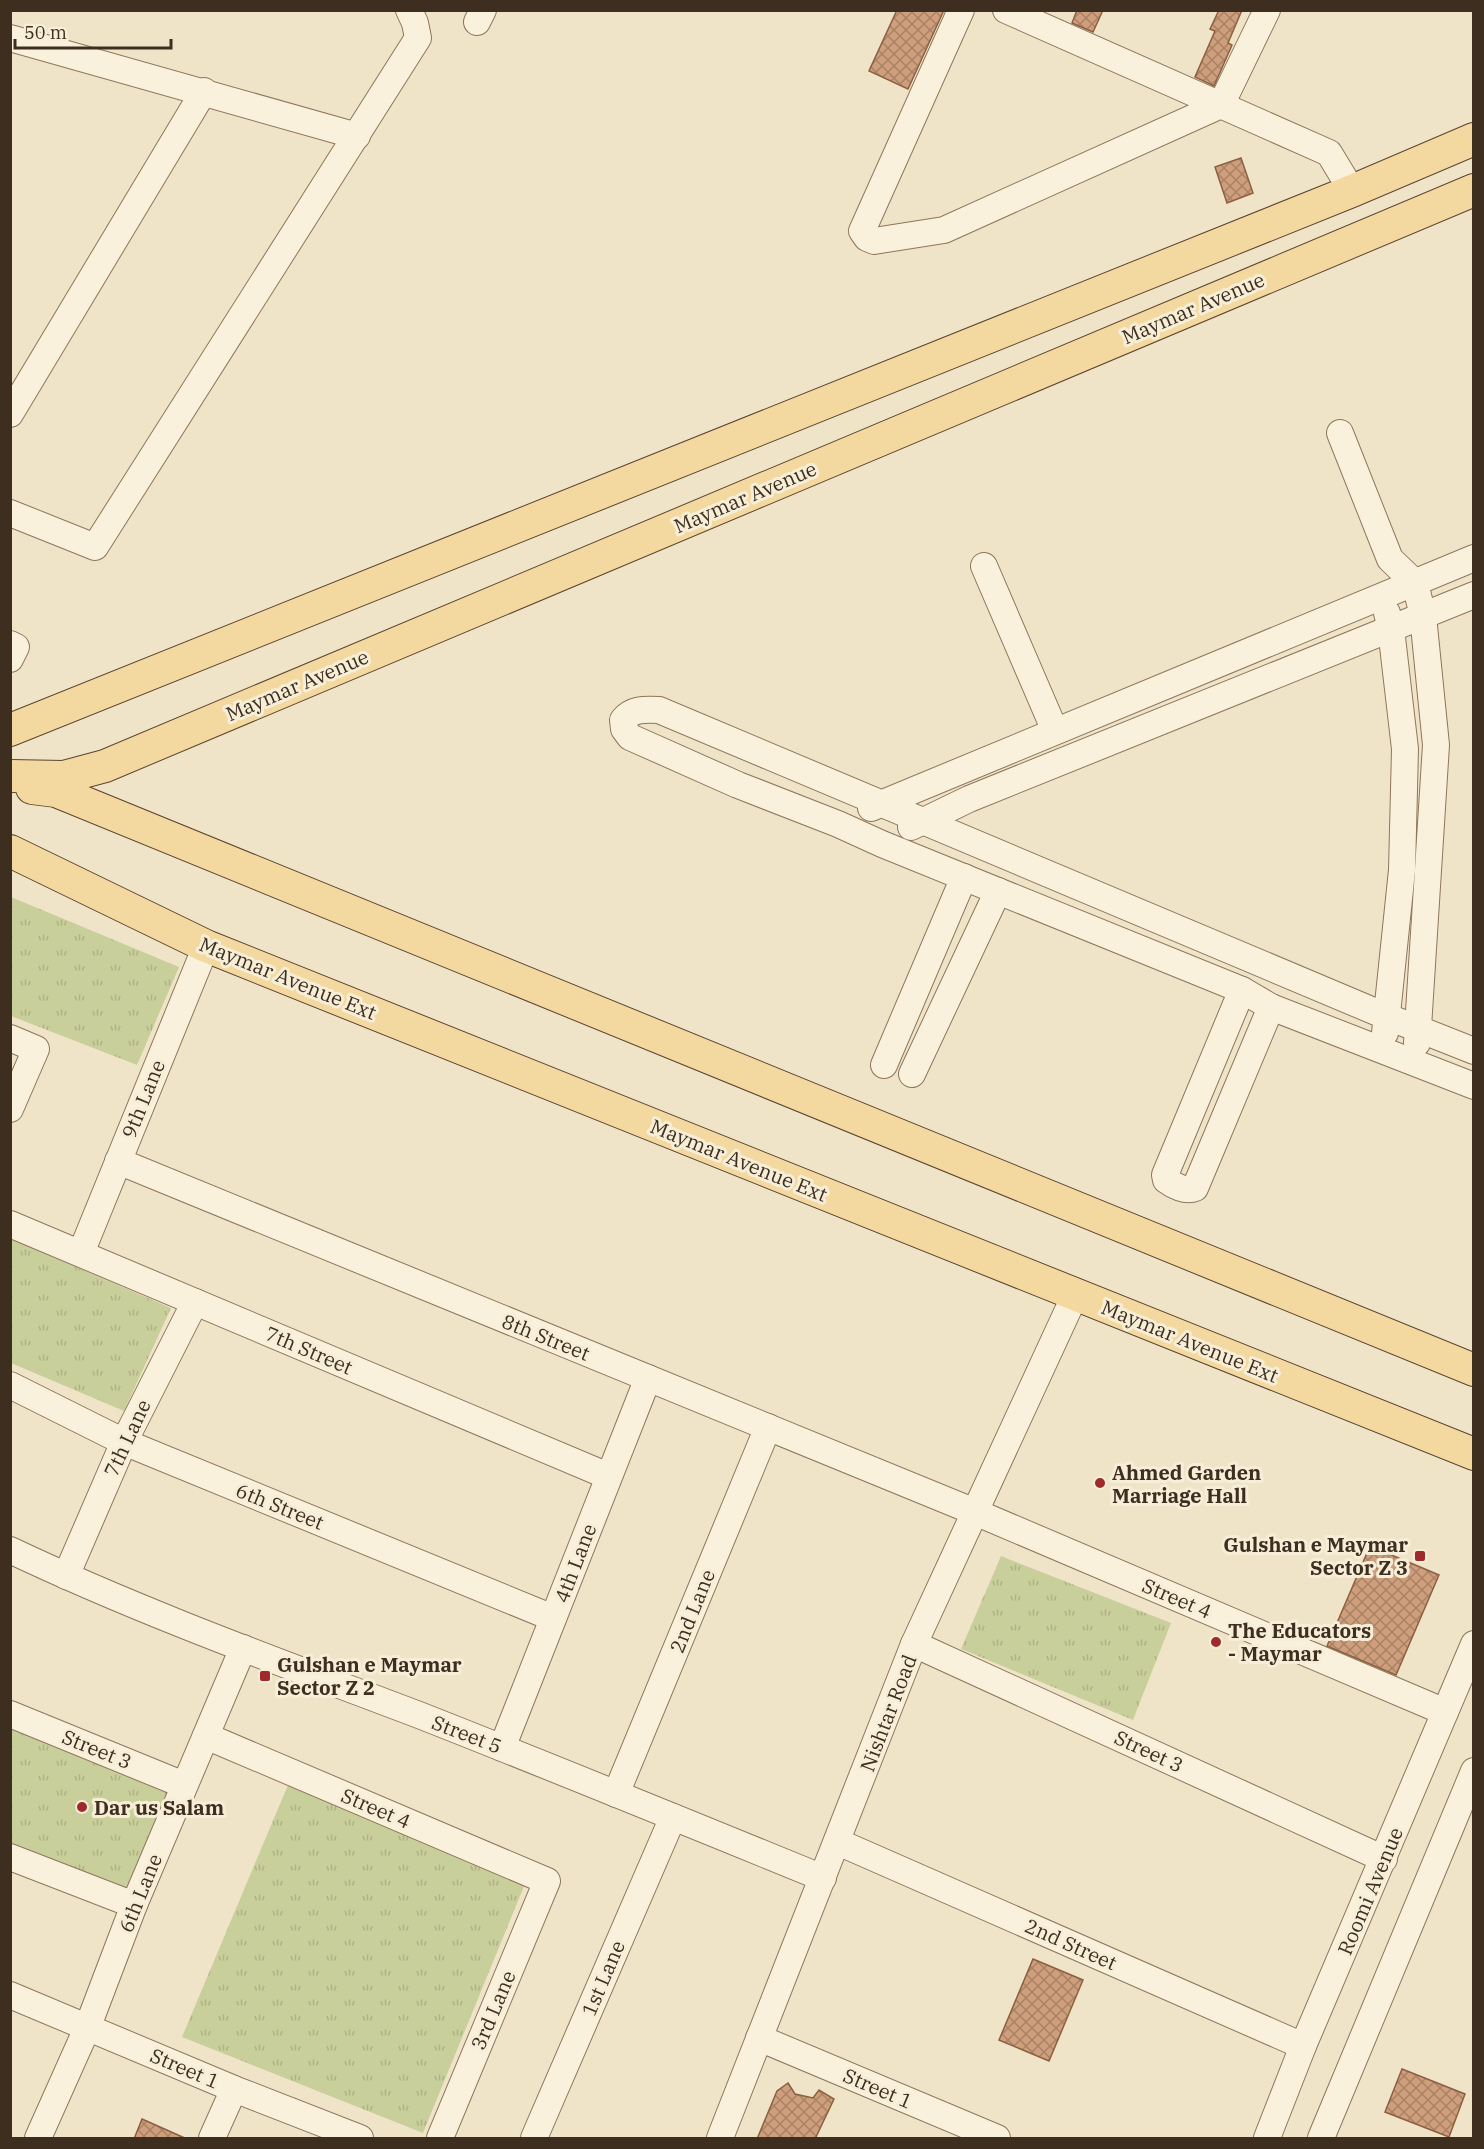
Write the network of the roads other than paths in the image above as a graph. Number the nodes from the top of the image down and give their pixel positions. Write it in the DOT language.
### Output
graph roads {
  1 [pos="409,10"];
  2 [pos="961,10"];
  3 [pos="1006,10"];
  4 [pos="1267,10"];
  5 [pos="10,38"];
  6 [pos="204,91"];
  7 [pos="1221,105"];
  8 [pos="357,136"];
  9 [pos="1473,139"];
  10 [pos="1473,190"];
  11 [pos="1352,191"];
  12 [pos="10,414"];
  13 [pos="1340,433"];
  14 [pos="10,513"];
  15 [pos="1473,558"];
  16 [pos="1390,559"];
  17 [pos="984,566"];
  18 [pos="1415,583"];
  19 [pos="1473,595"];
  20 [pos="1383,596"];
  21 [pos="1423,616"];
  22 [pos="1391,629"];
  23 [pos="10,644"];
  24 [pos="10,659"];
  25 [pos="10,730"];
  26 [pos="1055,731"];
  27 [pos="10,776"];
  28 [pos="10,786"];
  29 [pos="879,804"];
  30 [pos="921,821"];
  31 [pos="838,824"];
  32 [pos="882,844"];
  33 [pos="10,851"];
  34 [pos="964,877"];
  35 [pos="998,891"];
  36 [pos="206,946"];
  37 [pos="1242,990"];
  38 [pos="1271,1007"];
  39 [pos="1388,1017"];
  40 [pos="1417,1028"];
  41 [pos="10,1038"];
  42 [pos="1383,1050"];
  43 [pos="1473,1051"];
  44 [pos="1416,1063"];
  45 [pos="884,1065"];
  46 [pos="912,1074"];
  47 [pos="1473,1086"];
  48 [pos="10,1109"];
  49 [pos="118,1161"];
  50 [pos="10,1224"];
  51 [pos="81,1253"];
  52 [pos="1075,1295"];
  53 [pos="195,1302"];
  54 [pos="1473,1370"];
  55 [pos="648,1378"];
  56 [pos="10,1385"];
  57 [pos="768,1427"];
  58 [pos="124,1442"];
  59 [pos="1473,1454"];
  60 [pos="608,1476"];
  61 [pos="975,1512"];
  62 [pos="10,1550"];
  63 [pos="66,1576"];
  64 [pos="553,1618"];
  65 [pos="914,1644"];
  66 [pos="1473,1644"];
  67 [pos="243,1648"];
  68 [pos="1445,1712"];
  69 [pos="10,1714"];
  70 [pos="206,1736"];
  71 [pos="502,1748"];
  72 [pos="1473,1771"];
  73 [pos="184,1785"];
  74 [pos="616,1794"];
  75 [pos="673,1817"];
  76 [pos="838,1842"];
  77 [pos="10,1857"];
  78 [pos="1384,1859"];
  79 [pos="823,1878"];
  80 [pos="547,1881"];
  81 [pos="134,1905"];
  82 [pos="10,1995"];
  83 [pos="88,2026"];
  84 [pos="759,2038"];
  85 [pos="1303,2046"];
  86 [pos="234,2089"];
  87 [pos="38,2139"];
  88 [pos="212,2139"];
  89 [pos="360,2139"];
  90 [pos="440,2139"];
  91 [pos="534,2139"];
  92 [pos="720,2139"];
  93 [pos="997,2139"];
  94 [pos="1267,2139"];
  95 [pos="1321,2139"];
  1 -- 8 [label="street"];
  2 -- 7 [label="street"];
  3 -- 7 [label="street"];
  4 -- 7 [label="street"];
  5 -- 6 [label="street"];
  6 -- 8 [label="street"];
  6 -- 12 [label="street"];
  7 -- 11 [label="street"];
  8 -- 14 [label="street"];
  9 -- 11 [label="main road"];
  10 -- 27 [label="main road, Maymar Avenue"];
  11 -- 25 [label="main road"];
  13 -- 16 [label="street"];
  15 -- 18 [label="street"];
  16 -- 18 [label="street"];
  16 -- 20 [label="street"];
  17 -- 26 [label="street"];
  18 -- 20 [label="street"];
  18 -- 21 [label="street"];
  19 -- 21 [label="street"];
  20 -- 22 [label="street"];
  20 -- 26 [label="street"];
  21 -- 22 [label="street"];
  21 -- 40 [label="street"];
  22 -- 30 [label="street"];
  22 -- 39 [label="street"];
  23 -- 24 [label="street"];
  26 -- 29 [label="street"];
  28 -- 54 [label="main road"];
  29 -- 30 [label="street"];
  29 -- 31 [label="street"];
  29 -- 31 [label="street"];
  30 -- 32 [label="street"];
  30 -- 39 [label="street"];
  31 -- 32 [label="street"];
  32 -- 34 [label="street"];
  33 -- 36 [label="main road, Maymar Avenue Ext"];
  34 -- 35 [label="street"];
  34 -- 45 [label="street"];
  35 -- 37 [label="street"];
  35 -- 46 [label="street"];
  36 -- 49 [label="street, 9th Lane"];
  36 -- 52 [label="main road, Maymar Avenue Ext"];
  37 -- 38 [label="street"];
  37 -- 38 [label="street"];
  38 -- 42 [label="street"];
  39 -- 40 [label="street"];
  39 -- 42 [label="street"];
  40 -- 43 [label="street"];
  40 -- 44 [label="street"];
  41 -- 48 [label="street"];
  42 -- 44 [label="street"];
  44 -- 47 [label="street"];
  49 -- 51 [label="street, 9th Lane"];
  49 -- 55 [label="street, 8th Street"];
  50 -- 51 [label="street, 7th Street"];
  51 -- 53 [label="street, 7th Street"];
  52 -- 59 [label="main road, Maymar Avenue Ext"];
  52 -- 61 [label="street, Nishtar Road"];
  53 -- 58 [label="street, 7th Lane"];
  53 -- 60 [label="street, 7th Street"];
  55 -- 57 [label="street, 8th Street"];
  55 -- 60 [label="street, 4th Lane"];
  56 -- 58 [label="street, 6th Street"];
  57 -- 61 [label="street, 8th Street"];
  57 -- 74 [label="street, 2nd Lane"];
  58 -- 63 [label="street, 7th Lane"];
  58 -- 64 [label="street, 6th Street"];
  60 -- 64 [label="street, 4th Lane"];
  61 -- 65 [label="street, Nishtar Road"];
  61 -- 68 [label="street, Street 4"];
  62 -- 63 [label="street, Street 5"];
  63 -- 67 [label="street, Street 5"];
  64 -- 71 [label="street, 4th Lane"];
  65 -- 76 [label="street, Nishtar Road"];
  65 -- 78 [label="street, Street 3"];
  66 -- 68 [label="street, Roomi Avenue"];
  67 -- 70 [label="street, 6th Lane"];
  67 -- 71 [label="street, Street 5"];
  68 -- 78 [label="street, Roomi Avenue"];
  69 -- 73 [label="street, Street 3"];
  70 -- 73 [label="street, 6th Lane"];
  70 -- 80 [label="street, Street 4"];
  71 -- 74 [label="street, Street 5"];
  72 -- 95 [label="street"];
  73 -- 81 [label="street, 6th Lane"];
  74 -- 75 [label="street, Street 5"];
  75 -- 79 [label="street, Street 5"];
  75 -- 91 [label="street, 1st Lane"];
  76 -- 79 [label="street, Nishtar Road"];
  76 -- 85 [label="street, 2nd Street"];
  77 -- 81 [label="street"];
  78 -- 85 [label="street, Roomi Avenue"];
  79 -- 84 [label="street, Nishtar Road"];
  80 -- 90 [label="street, 3rd Lane"];
  81 -- 83 [label="street, 6th Lane"];
  82 -- 83 [label="street, Street 1"];
  83 -- 86 [label="street, Street 1"];
  83 -- 87 [label="street, 6th Lane"];
  84 -- 92 [label="street, Nishtar Road"];
  84 -- 93 [label="street, Street 1"];
  85 -- 94 [label="street, Roomi Avenue"];
  86 -- 88 [label="street"];
  86 -- 89 [label="street, Street 1"];
}
